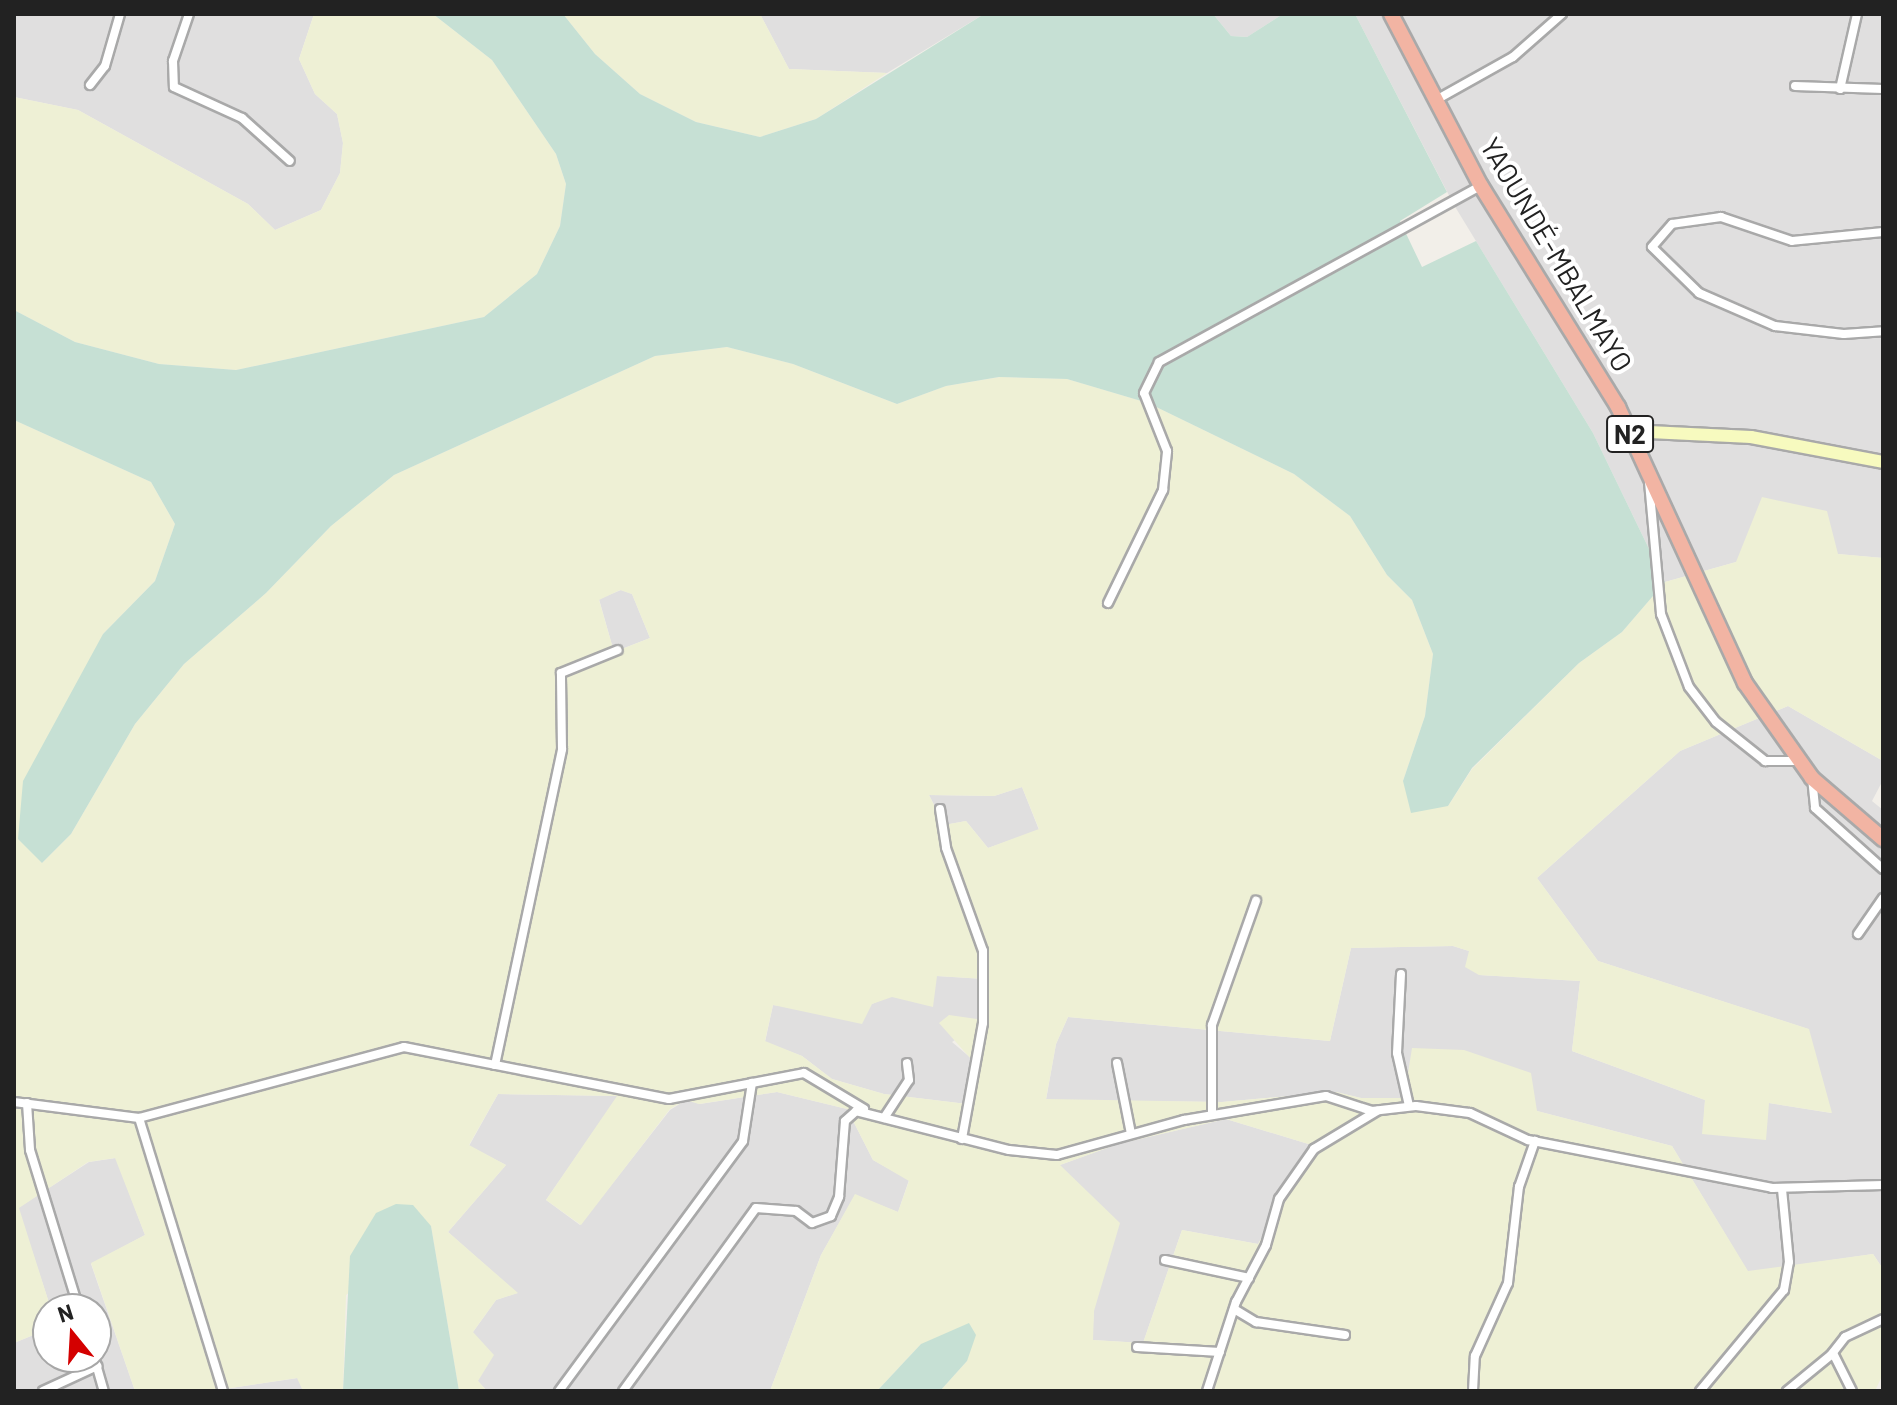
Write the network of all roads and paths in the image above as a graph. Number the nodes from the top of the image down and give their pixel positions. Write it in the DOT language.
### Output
graph roads {
  1 [pos="120,14"];
  2 [pos="189,14"];
  3 [pos="1391,14"];
  4 [pos="1562,14"];
  5 [pos="1857,14"];
  6 [pos="90,85"];
  7 [pos="1795,86"];
  8 [pos="1840,89"];
  9 [pos="1883,89"];
  10 [pos="1436,100"];
  11 [pos="290,161"];
  12 [pos="1481,186"];
  13 [pos="1883,232"];
  14 [pos="1883,331"];
  15 [pos="1629,431"];
  16 [pos="1883,462"];
  17 [pos="1650,482"];
  18 [pos="1108,603"];
  19 [pos="618,650"];
  20 [pos="1798,761"];
  21 [pos="1812,778"];
  22 [pos="940,809"];
  23 [pos="1883,839"];
  24 [pos="1883,869"];
  25 [pos="1883,898"];
  26 [pos="1256,901"];
  27 [pos="1858,934"];
  28 [pos="1401,974"];
  29 [pos="907,1063"];
  30 [pos="1117,1063"];
  31 [pos="495,1065"];
  32 [pos="752,1083"];
  33 [pos="14,1102"];
  34 [pos="27,1103"];
  35 [pos="1409,1106"];
  36 [pos="864,1109"];
  37 [pos="1378,1110"];
  38 [pos="1212,1114"];
  39 [pos="139,1118"];
  40 [pos="884,1118"];
  41 [pos="1131,1134"];
  42 [pos="962,1139"];
  43 [pos="1535,1141"];
  44 [pos="1883,1185"];
  45 [pos="1782,1189"];
  46 [pos="1165,1260"];
  47 [pos="1249,1278"];
  48 [pos="74,1293"];
  49 [pos="1234,1309"];
  50 [pos="1883,1319"];
  51 [pos="1345,1335"];
  52 [pos="1137,1347"];
  53 [pos="1220,1352"];
  54 [pos="1833,1353"];
  55 [pos="75,1373"];
  56 [pos="43,1391"];
  57 [pos="223,1391"];
  58 [pos="559,1391"];
  59 [pos="623,1391"];
  60 [pos="1207,1391"];
  61 [pos="1473,1391"];
  62 [pos="1700,1391"];
  63 [pos="1787,1391"];
  64 [pos="1852,1391"];
  1 -- 6 [label="street"];
  2 -- 11 [label="street"];
  3 -- 10 [label="highway, YAOUNDÉ-MBALMAYO / N2"];
  4 -- 10 [label="street"];
  5 -- 8 [label="street"];
  7 -- 8 [label="street"];
  8 -- 9 [label="street"];
  10 -- 12 [label="highway, YAOUNDÉ-MBALMAYO / N2"];
  12 -- 15 [label="highway, YAOUNDÉ-MBALMAYO / N2"];
  12 -- 18 [label="street"];
  13 -- 14 [label="street"];
  15 -- 16 [label="main road"];
  15 -- 17 [label="highway, YAOUNDÉ-MBALMAYO / N2"];
  17 -- 20 [label="highway, YAOUNDÉ-MBALMAYO / N2"];
  17 -- 20 [label="street"];
  19 -- 31 [label="street"];
  20 -- 21 [label="highway, YAOUNDÉ-MBALMAYO / N2"];
  21 -- 23 [label="highway, YAOUNDÉ-MBALMAYO / N2"];
  21 -- 24 [label="street"];
  22 -- 42 [label="street"];
  25 -- 27 [label="street"];
  26 -- 38 [label="street"];
  28 -- 35 [label="street"];
  29 -- 40 [label="street"];
  30 -- 41 [label="street"];
  31 -- 32 [label="street"];
  31 -- 39 [label="street"];
  32 -- 36 [label="street"];
  32 -- 58 [label="street"];
  33 -- 34 [label="street"];
  34 -- 39 [label="street"];
  34 -- 48 [label="street"];
  35 -- 37 [label="street"];
  35 -- 43 [label="street"];
  36 -- 40 [label="street"];
  36 -- 59 [label="street"];
  37 -- 38 [label="street"];
  37 -- 47 [label="street"];
  38 -- 41 [label="street"];
  39 -- 57 [label="street"];
  40 -- 42 [label="street"];
  41 -- 42 [label="street"];
  43 -- 45 [label="street"];
  43 -- 61 [label="street"];
  44 -- 45 [label="street"];
  45 -- 62 [label="street"];
  46 -- 47 [label="street"];
  47 -- 49 [label="street"];
  49 -- 51 [label="street"];
  49 -- 53 [label="street"];
  50 -- 54 [label="street"];
  52 -- 53 [label="street"];
  53 -- 60 [label="street"];
  54 -- 63 [label="street"];
  54 -- 64 [label="street"];
  55 -- 56 [label="street"];
}
